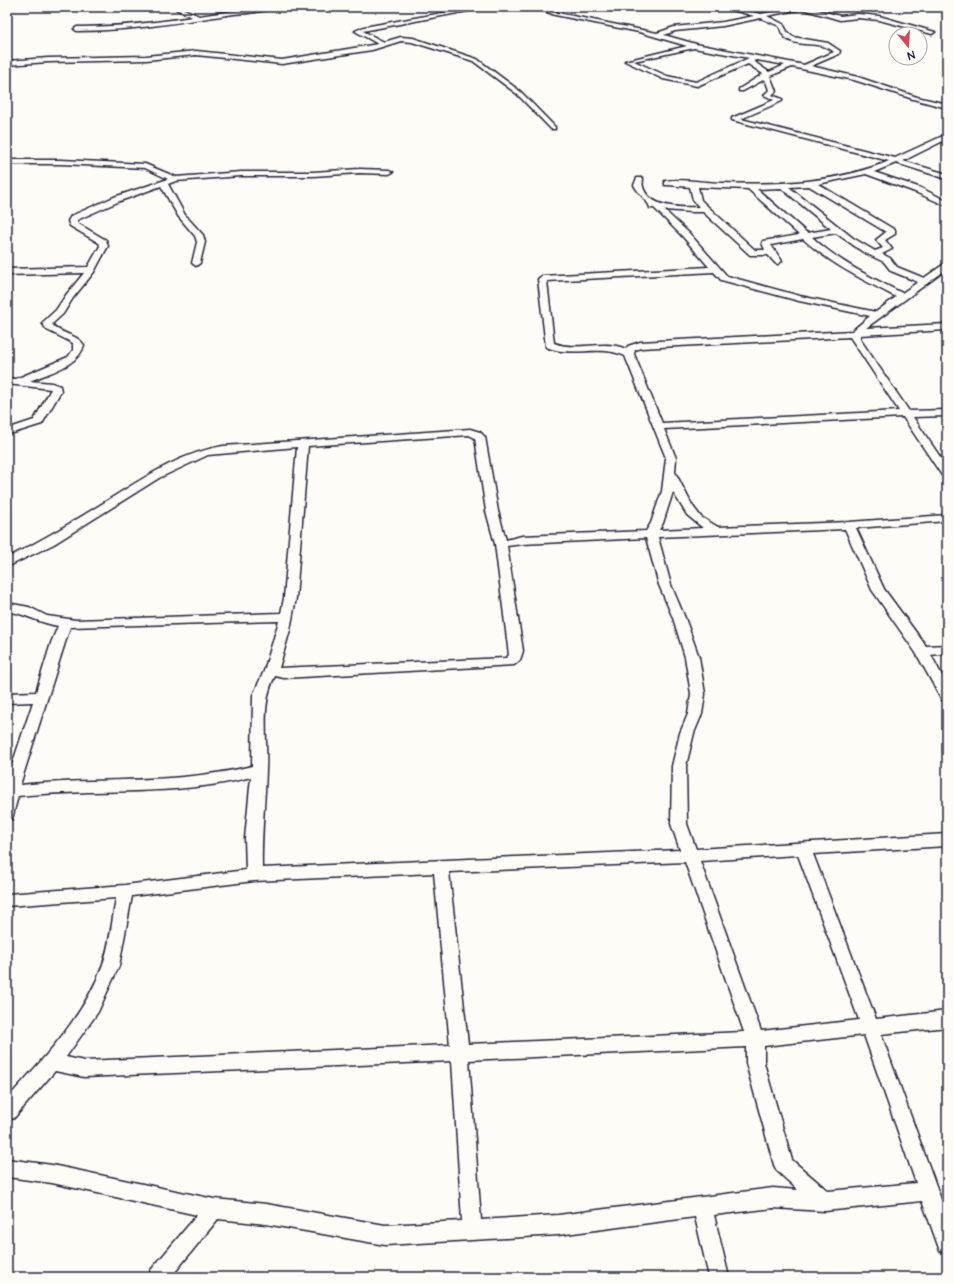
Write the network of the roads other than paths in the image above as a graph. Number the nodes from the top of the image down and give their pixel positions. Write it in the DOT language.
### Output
graph roads {
  1 [pos="175,7"];
  2 [pos="270,7"];
  3 [pos="486,7"];
  4 [pos="537,7"];
  5 [pos="725,7"];
  6 [pos="758,15"];
  7 [pos="200,19"];
  8 [pos="77,29"];
  9 [pos="932,32"];
  10 [pos="658,35"];
  11 [pos="384,45"];
  12 [pos="695,46"];
  13 [pos="759,57"];
  14 [pos="748,61"];
  15 [pos="7,63"];
  16 [pos="792,64"];
  17 [pos="805,66"];
  18 [pos="767,75"];
  19 [pos="741,90"];
  20 [pos="947,106"];
  21 [pos="553,128"];
  22 [pos="947,136"];
  23 [pos="895,161"];
  24 [pos="7,162"];
  25 [pos="389,172"];
  26 [pos="867,172"];
  27 [pos="947,177"];
  28 [pos="175,179"];
  29 [pos="640,180"];
  30 [pos="668,182"];
  31 [pos="163,184"];
  32 [pos="693,184"];
  33 [pos="812,184"];
  34 [pos="750,186"];
  35 [pos="782,186"];
  36 [pos="947,204"];
  37 [pos="653,206"];
  38 [pos="706,209"];
  39 [pos="838,230"];
  40 [pos="804,236"];
  41 [pos="770,252"];
  42 [pos="874,254"];
  43 [pos="778,260"];
  44 [pos="196,263"];
  45 [pos="947,265"];
  46 [pos="716,269"];
  47 [pos="91,270"];
  48 [pos="7,272"];
  49 [pos="924,281"];
  50 [pos="901,296"];
  51 [pos="877,315"];
  52 [pos="947,327"];
  53 [pos="857,333"];
  54 [pos="629,354"];
  55 [pos="7,381"];
  56 [pos="18,382"];
  57 [pos="947,413"];
  58 [pos="905,415"];
  59 [pos="658,426"];
  60 [pos="7,432"];
  61 [pos="303,443"];
  62 [pos="670,470"];
  63 [pos="947,475"];
  64 [pos="947,518"];
  65 [pos="850,525"];
  66 [pos="719,530"];
  67 [pos="651,533"];
  68 [pos="501,544"];
  69 [pos="7,563"];
  70 [pos="7,607"];
  71 [pos="286,616"];
  72 [pos="66,623"];
  73 [pos="947,649"];
  74 [pos="922,651"];
  75 [pos="271,671"];
  76 [pos="40,697"];
  77 [pos="947,697"];
  78 [pos="7,698"];
  79 [pos="259,770"];
  80 [pos="10,791"];
  81 [pos="7,815"];
  82 [pos="947,840"];
  83 [pos="803,848"];
  84 [pos="690,854"];
  85 [pos="441,866"];
  86 [pos="254,875"];
  87 [pos="125,891"];
  88 [pos="7,900"];
  89 [pos="947,1019"];
  90 [pos="870,1027"];
  91 [pos="755,1039"];
  92 [pos="460,1052"];
  93 [pos="51,1062"];
  94 [pos="7,1112"];
  95 [pos="7,1168"];
  96 [pos="928,1191"];
  97 [pos="825,1201"];
  98 [pos="698,1207"];
  99 [pos="214,1209"];
  100 [pos="472,1230"];
  101 [pos="947,1244"];
  102 [pos="158,1277"];
  103 [pos="719,1277"];
  1 -- 7 [label="street"];
  2 -- 7 [label="street"];
  3 -- 11 [label="street"];
  4 -- 10 [label="street"];
  5 -- 6 [label="street"];
  6 -- 9 [label="street"];
  6 -- 10 [label="street"];
  6 -- 17 [label="street"];
  7 -- 8 [label="street"];
  10 -- 12 [label="street"];
  11 -- 15 [label="street"];
  11 -- 21 [label="street"];
  12 -- 13 [label="street"];
  12 -- 14 [label="street"];
  13 -- 14 [label="street"];
  13 -- 16 [label="street"];
  14 -- 18 [label="street"];
  16 -- 17 [label="street"];
  16 -- 18 [label="street"];
  17 -- 20 [label="street"];
  18 -- 19 [label="street"];
  18 -- 23 [label="street"];
  22 -- 23 [label="street"];
  23 -- 26 [label="street"];
  23 -- 27 [label="street"];
  24 -- 28 [label="street"];
  25 -- 28 [label="street"];
  26 -- 33 [label="street"];
  26 -- 36 [label="street"];
  28 -- 31 [label="street"];
  29 -- 37 [label="street"];
  30 -- 32 [label="street"];
  31 -- 44 [label="street"];
  31 -- 47 [label="street"];
  32 -- 34 [label="street"];
  32 -- 38 [label="street"];
  33 -- 35 [label="street"];
  33 -- 42 [label="street"];
  34 -- 35 [label="street"];
  34 -- 40 [label="street"];
  35 -- 39 [label="street"];
  37 -- 38 [label="street"];
  37 -- 46 [label="street"];
  38 -- 41 [label="street"];
  39 -- 40 [label="street"];
  39 -- 42 [label="street"];
  40 -- 41 [label="street"];
  40 -- 50 [label="street"];
  41 -- 43 [label="street"];
  42 -- 49 [label="street"];
  45 -- 49 [label="street"];
  46 -- 51 [label="street"];
  46 -- 54 [label="street"];
  47 -- 48 [label="street"];
  47 -- 56 [label="street"];
  49 -- 50 [label="street"];
  50 -- 51 [label="street"];
  51 -- 53 [label="street"];
  52 -- 53 [label="street"];
  53 -- 54 [label="street"];
  53 -- 58 [label="street"];
  54 -- 59 [label="street"];
  55 -- 56 [label="street"];
  56 -- 60 [label="street"];
  57 -- 58 [label="street"];
  58 -- 59 [label="street"];
  58 -- 63 [label="street"];
  59 -- 62 [label="street"];
  61 -- 68 [label="street"];
  61 -- 69 [label="street"];
  61 -- 71 [label="street"];
  62 -- 66 [label="street"];
  62 -- 67 [label="street"];
  64 -- 65 [label="street"];
  65 -- 66 [label="street"];
  65 -- 74 [label="street"];
  66 -- 67 [label="street"];
  67 -- 68 [label="street"];
  67 -- 84 [label="street"];
  68 -- 75 [label="street"];
  70 -- 72 [label="street"];
  71 -- 72 [label="street"];
  71 -- 75 [label="street"];
  72 -- 76 [label="street"];
  73 -- 74 [label="street"];
  74 -- 77 [label="street"];
  75 -- 79 [label="street"];
  76 -- 78 [label="street"];
  76 -- 80 [label="street"];
  79 -- 80 [label="street"];
  79 -- 86 [label="street"];
  80 -- 81 [label="street"];
  82 -- 83 [label="street"];
  83 -- 84 [label="street"];
  83 -- 90 [label="street"];
  84 -- 85 [label="street"];
  84 -- 91 [label="street"];
  85 -- 86 [label="street"];
  85 -- 92 [label="street"];
  86 -- 87 [label="street"];
  87 -- 88 [label="street"];
  87 -- 93 [label="street"];
  89 -- 90 [label="street"];
  90 -- 91 [label="street"];
  90 -- 96 [label="street"];
  91 -- 92 [label="street"];
  91 -- 97 [label="street"];
  92 -- 93 [label="street"];
  92 -- 100 [label="street"];
  93 -- 94 [label="street"];
  95 -- 99 [label="street"];
  96 -- 97 [label="street"];
  96 -- 101 [label="street"];
  97 -- 98 [label="street"];
  98 -- 100 [label="street"];
  98 -- 103 [label="street"];
  99 -- 100 [label="street"];
  99 -- 102 [label="street"];
}
